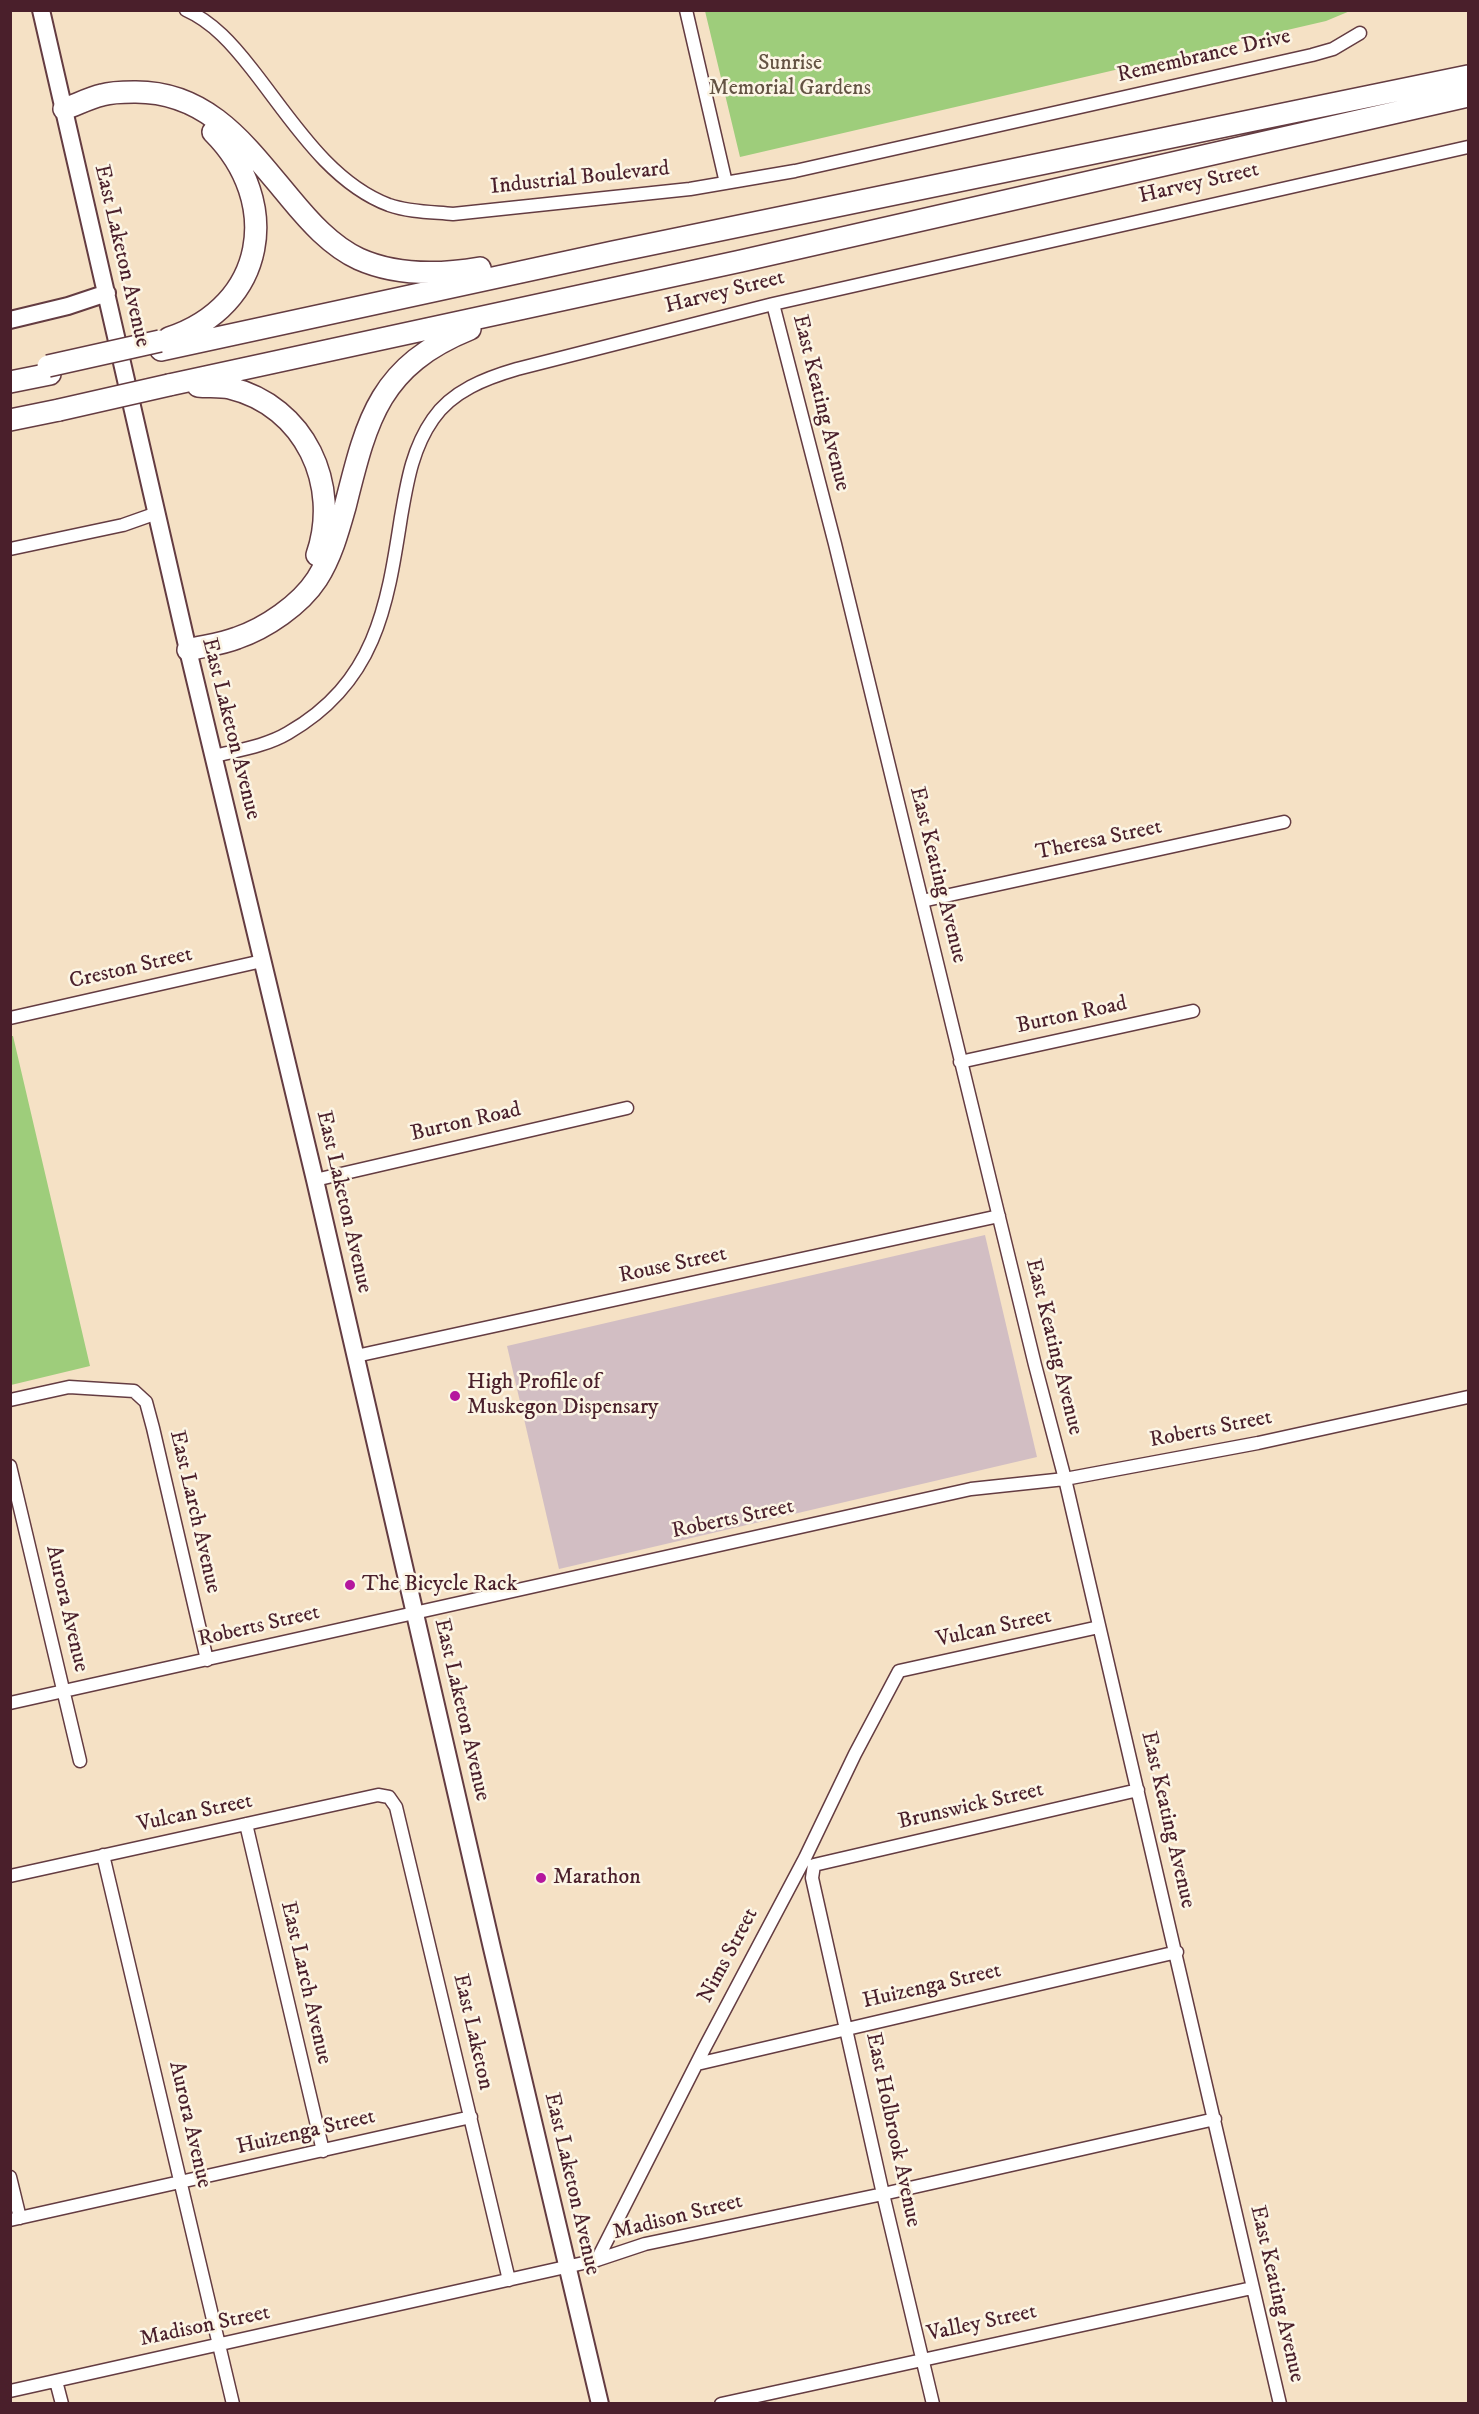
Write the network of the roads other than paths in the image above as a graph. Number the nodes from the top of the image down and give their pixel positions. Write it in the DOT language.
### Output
graph roads {
  1 [pos="41,10"];
  2 [pos="186,10"];
  3 [pos="686,10"];
  4 [pos="1360,33"];
  5 [pos="1468,76"];
  6 [pos="1468,96"];
  7 [pos="64,110"];
  8 [pos="1053,112"];
  9 [pos="1468,147"];
  10 [pos="726,183"];
  11 [pos="613,252"];
  12 [pos="106,293"];
  13 [pos="551,303"];
  14 [pos="773,304"];
  15 [pos="10,320"];
  16 [pos="161,346"];
  17 [pos="49,370"];
  18 [pos="10,374"];
  19 [pos="10,382"];
  20 [pos="172,384"];
  21 [pos="10,420"];
  22 [pos="157,513"];
  23 [pos="10,549"];
  24 [pos="188,650"];
  25 [pos="215,756"];
  26 [pos="1284,822"];
  27 [pos="922,901"];
  28 [pos="262,961"];
  29 [pos="1193,1011"];
  30 [pos="10,1018"];
  31 [pos="960,1062"];
  32 [pos="627,1108"];
  33 [pos="315,1180"];
  34 [pos="999,1216"];
  35 [pos="356,1356"];
  36 [pos="1468,1397"];
  37 [pos="10,1400"];
  38 [pos="10,1466"];
  39 [pos="1065,1479"];
  40 [pos="416,1614"];
  41 [pos="1099,1627"];
  42 [pos="207,1660"];
  43 [pos="899,1671"];
  44 [pos="64,1692"];
  45 [pos="10,1703"];
  46 [pos="80,1761"];
  47 [pos="1138,1790"];
  48 [pos="389,1797"];
  49 [pos="246,1824"];
  50 [pos="103,1855"];
  51 [pos="814,1865"];
  52 [pos="10,1876"];
  53 [pos="1177,1952"];
  54 [pos="848,2029"];
  55 [pos="697,2064"];
  56 [pos="471,2117"];
  57 [pos="1215,2119"];
  58 [pos="323,2151"];
  59 [pos="10,2177"];
  60 [pos="181,2182"];
  61 [pos="883,2194"];
  62 [pos="15,2219"];
  63 [pos="597,2260"];
  64 [pos="567,2267"];
  65 [pos="509,2280"];
  66 [pos="1252,2288"];
  67 [pos="219,2345"];
  68 [pos="923,2358"];
  69 [pos="56,2381"];
  70 [pos="10,2391"];
  71 [pos="62,2403"];
  72 [pos="233,2403"];
  73 [pos="600,2403"];
  74 [pos="721,2403"];
  75 [pos="933,2403"];
  76 [pos="1280,2403"];
  1 -- 7 [label="main road, East Laketon Avenue"];
  2 -- 10 [label="street, Industrial Boulevard"];
  3 -- 10 [label="street"];
  4 -- 8 [label="street, Remembrance Drive"];
  5 -- 11 [label="highway"];
  6 -- 13 [label="highway"];
  7 -- 11 [label="highway"];
  7 -- 12 [label="main road, East Laketon Avenue"];
  7 -- 16 [label="highway"];
  8 -- 10 [label="street, Industrial Boulevard"];
  9 -- 14 [label="street, Harvey Street"];
  11 -- 16 [label="highway"];
  12 -- 15 [label="main road"];
  12 -- 22 [label="main road, East Laketon Avenue"];
  13 -- 20 [label="highway"];
  13 -- 24 [label="highway"];
  14 -- 25 [label="street, Harvey Street"];
  14 -- 27 [label="street, East Keating Avenue"];
  16 -- 17 [label="highway"];
  17 -- 18 [label="highway"];
  17 -- 19 [label="highway"];
  20 -- 21 [label="highway, bridge"];
  20 -- 24 [label="highway"];
  22 -- 23 [label="street"];
  22 -- 24 [label="main road, East Laketon Avenue"];
  24 -- 25 [label="main road, East Laketon Avenue"];
  25 -- 28 [label="main road, East Laketon Avenue"];
  26 -- 27 [label="street, Theresa Street"];
  27 -- 31 [label="street, East Keating Avenue"];
  28 -- 30 [label="street, Creston Street"];
  28 -- 33 [label="main road, East Laketon Avenue"];
  29 -- 31 [label="street, Burton Road"];
  31 -- 34 [label="street, East Keating Avenue"];
  32 -- 33 [label="street, Burton Road"];
  33 -- 35 [label="main road, East Laketon Avenue"];
  34 -- 35 [label="street, Rouse Street"];
  34 -- 39 [label="street, East Keating Avenue"];
  35 -- 40 [label="main road, East Laketon Avenue"];
  36 -- 39 [label="street, Roberts Street"];
  37 -- 42 [label="street, East Larch Avenue"];
  38 -- 44 [label="street, Aurora Avenue"];
  39 -- 40 [label="street, Roberts Street"];
  39 -- 41 [label="street, East Keating Avenue"];
  40 -- 42 [label="street, Roberts Street"];
  40 -- 64 [label="main road, East Laketon Avenue"];
  41 -- 43 [label="street, Vulcan Street"];
  41 -- 47 [label="street, East Keating Avenue"];
  42 -- 44 [label="street, Roberts Street"];
  43 -- 55 [label="street, Nims Street"];
  44 -- 45 [label="street, Roberts Street"];
  44 -- 46 [label="street, Aurora Avenue"];
  47 -- 51 [label="street, Brunswick Street"];
  47 -- 53 [label="street, East Keating Avenue"];
  48 -- 49 [label="street, Vulcan Street"];
  48 -- 56 [label="street, East Laketon"];
  49 -- 50 [label="street, Vulcan Street"];
  49 -- 58 [label="street, East Larch Avenue"];
  50 -- 52 [label="street, Vulcan Street"];
  50 -- 60 [label="street, Aurora Avenue"];
  51 -- 54 [label="street, East Holbrook Avenue"];
  53 -- 54 [label="street, Huizenga Street"];
  53 -- 57 [label="street, East Keating Avenue"];
  54 -- 55 [label="street, Huizenga Street"];
  54 -- 61 [label="street, East Holbrook Avenue"];
  55 -- 63 [label="street, Nims Street"];
  56 -- 58 [label="street, Huizenga Street"];
  56 -- 65 [label="street, East Laketon"];
  57 -- 61 [label="street, Madison Street"];
  57 -- 66 [label="street, East Keating Avenue"];
  58 -- 60 [label="street, Huizenga Street"];
  59 -- 62 [label="street"];
  60 -- 62 [label="street, Huizenga Street"];
  60 -- 67 [label="street, Aurora Avenue"];
  61 -- 63 [label="street, Madison Street"];
  61 -- 68 [label="street, East Holbrook Avenue"];
  63 -- 64 [label="street, Madison Street"];
  64 -- 65 [label="street, Madison Street"];
  64 -- 73 [label="main road, East Laketon Avenue"];
  65 -- 67 [label="street, Madison Street"];
  66 -- 68 [label="street, Valley Street"];
  66 -- 76 [label="street, East Keating Avenue"];
  67 -- 69 [label="street, Madison Street"];
  67 -- 72 [label="street, Aurora Avenue"];
  68 -- 74 [label="street, Valley Street"];
  68 -- 75 [label="street, East Holbrook Avenue"];
  69 -- 70 [label="street, Madison Street"];
  69 -- 71 [label="street"];
}
